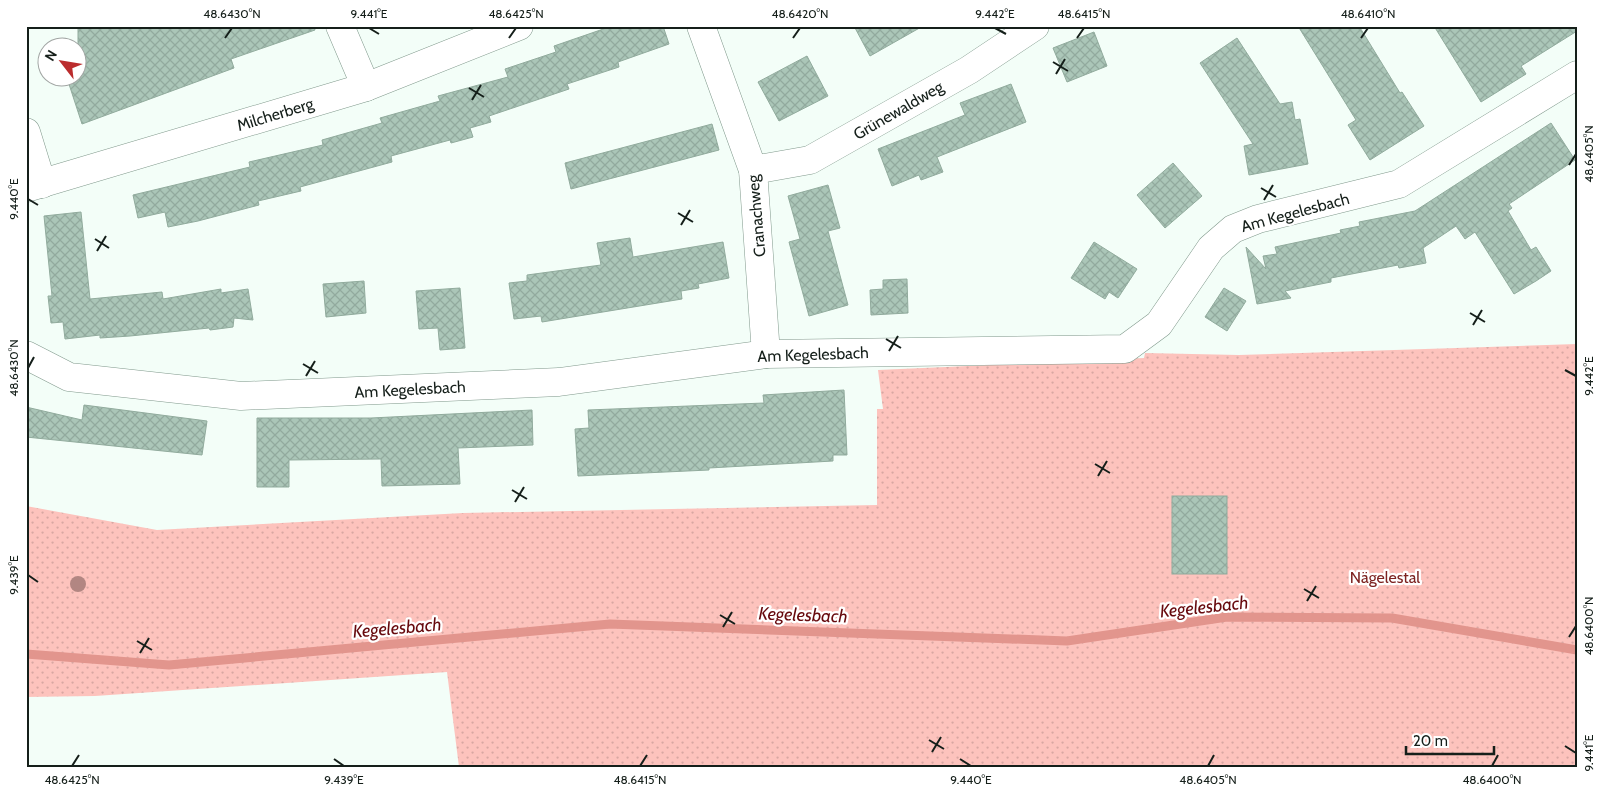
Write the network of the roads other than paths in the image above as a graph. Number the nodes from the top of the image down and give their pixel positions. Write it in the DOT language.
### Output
graph roads {
  1 [pos="340,26"];
  2 [pos="519,26"];
  3 [pos="701,26"];
  4 [pos="1035,26"];
  5 [pos="1577,75"];
  6 [pos="366,87"];
  7 [pos="26,132"];
  8 [pos="753,170"];
  9 [pos="34,186"];
  10 [pos="766,354"];
  11 [pos="26,355"];
  1 -- 6 [label="street"];
  2 -- 6 [label="street, Milcherberg"];
  3 -- 8 [label="street, Cranachweg"];
  4 -- 8 [label="street, Grünewaldweg"];
  5 -- 10 [label="street, Am Kegelesbach"];
  6 -- 9 [label="street, Milcherberg"];
  7 -- 9 [label="street"];
  8 -- 10 [label="street, Cranachweg"];
  10 -- 11 [label="street, Am Kegelesbach"];
}
